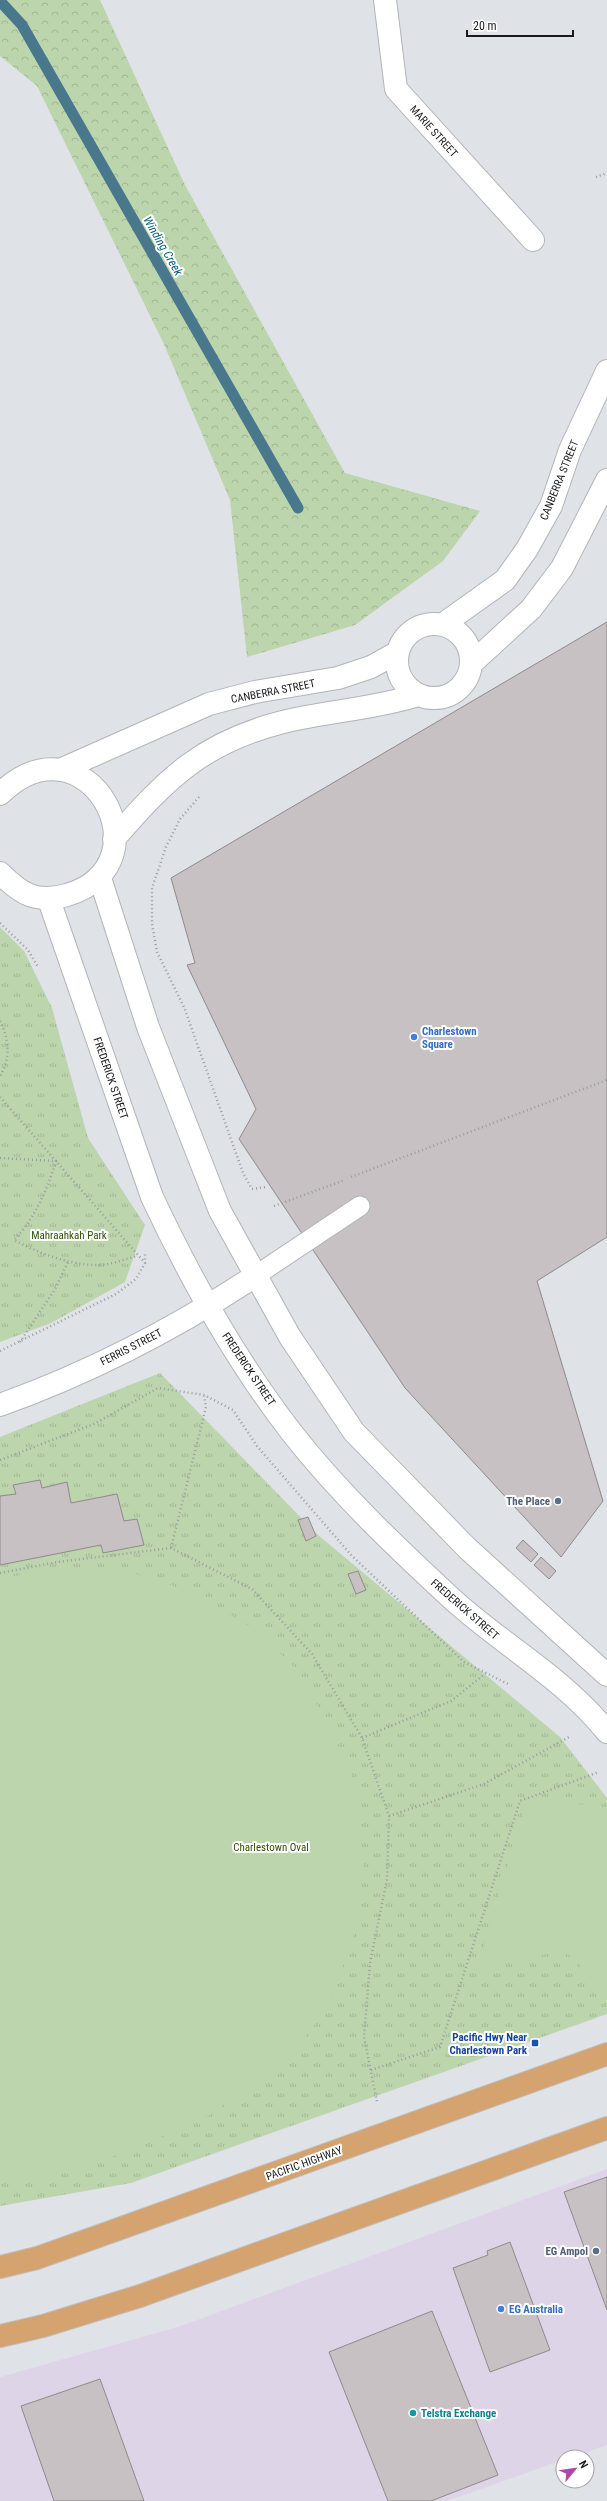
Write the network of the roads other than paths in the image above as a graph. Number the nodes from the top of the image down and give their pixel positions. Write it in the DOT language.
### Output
graph roads {
  1 [pos="385,0"];
  2 [pos="533,240"];
  3 [pos="607,371"];
  4 [pos="607,480"];
  5 [pos="442,625"];
  6 [pos="398,652"];
  7 [pos="470,664"];
  8 [pos="418,695"];
  9 [pos="60,770"];
  10 [pos="0,794"];
  11 [pos="114,839"];
  12 [pos="0,873"];
  13 [pos="100,878"];
  14 [pos="49,900"];
  15 [pos="360,1206"];
  16 [pos="255,1276"];
  17 [pos="208,1307"];
  18 [pos="0,1405"];
  19 [pos="607,1675"];
  20 [pos="599,1714"];
  21 [pos="607,1732"];
  22 [pos="607,2054"];
  23 [pos="607,2128"];
  24 [pos="0,2267"];
  25 [pos="0,2336"];
  1 -- 2 [label="street, MARIE STREET"];
  3 -- 5 [label="street, CANBERRA STREET"];
  4 -- 7 [label="street"];
  5 -- 6 [label="street"];
  5 -- 7 [label="street"];
  6 -- 8 [label="street"];
  6 -- 9 [label="street, CANBERRA STREET"];
  7 -- 8 [label="street"];
  8 -- 11 [label="street"];
  9 -- 10 [label="street"];
  9 -- 11 [label="street"];
  11 -- 13 [label="street"];
  12 -- 14 [label="street"];
  13 -- 14 [label="street"];
  13 -- 16 [label="street"];
  14 -- 17 [label="street, FREDERICK STREET"];
  15 -- 16 [label="lane"];
  16 -- 17 [label="street, FERRIS STREET"];
  16 -- 19 [label="street"];
  17 -- 18 [label="street, FERRIS STREET"];
  17 -- 20 [label="street, FREDERICK STREET"];
  20 -- 21 [label="street, FREDERICK STREET"];
  22 -- 24 [label="highway, PACIFIC HIGHWAY"];
  23 -- 25 [label="highway"];
}
